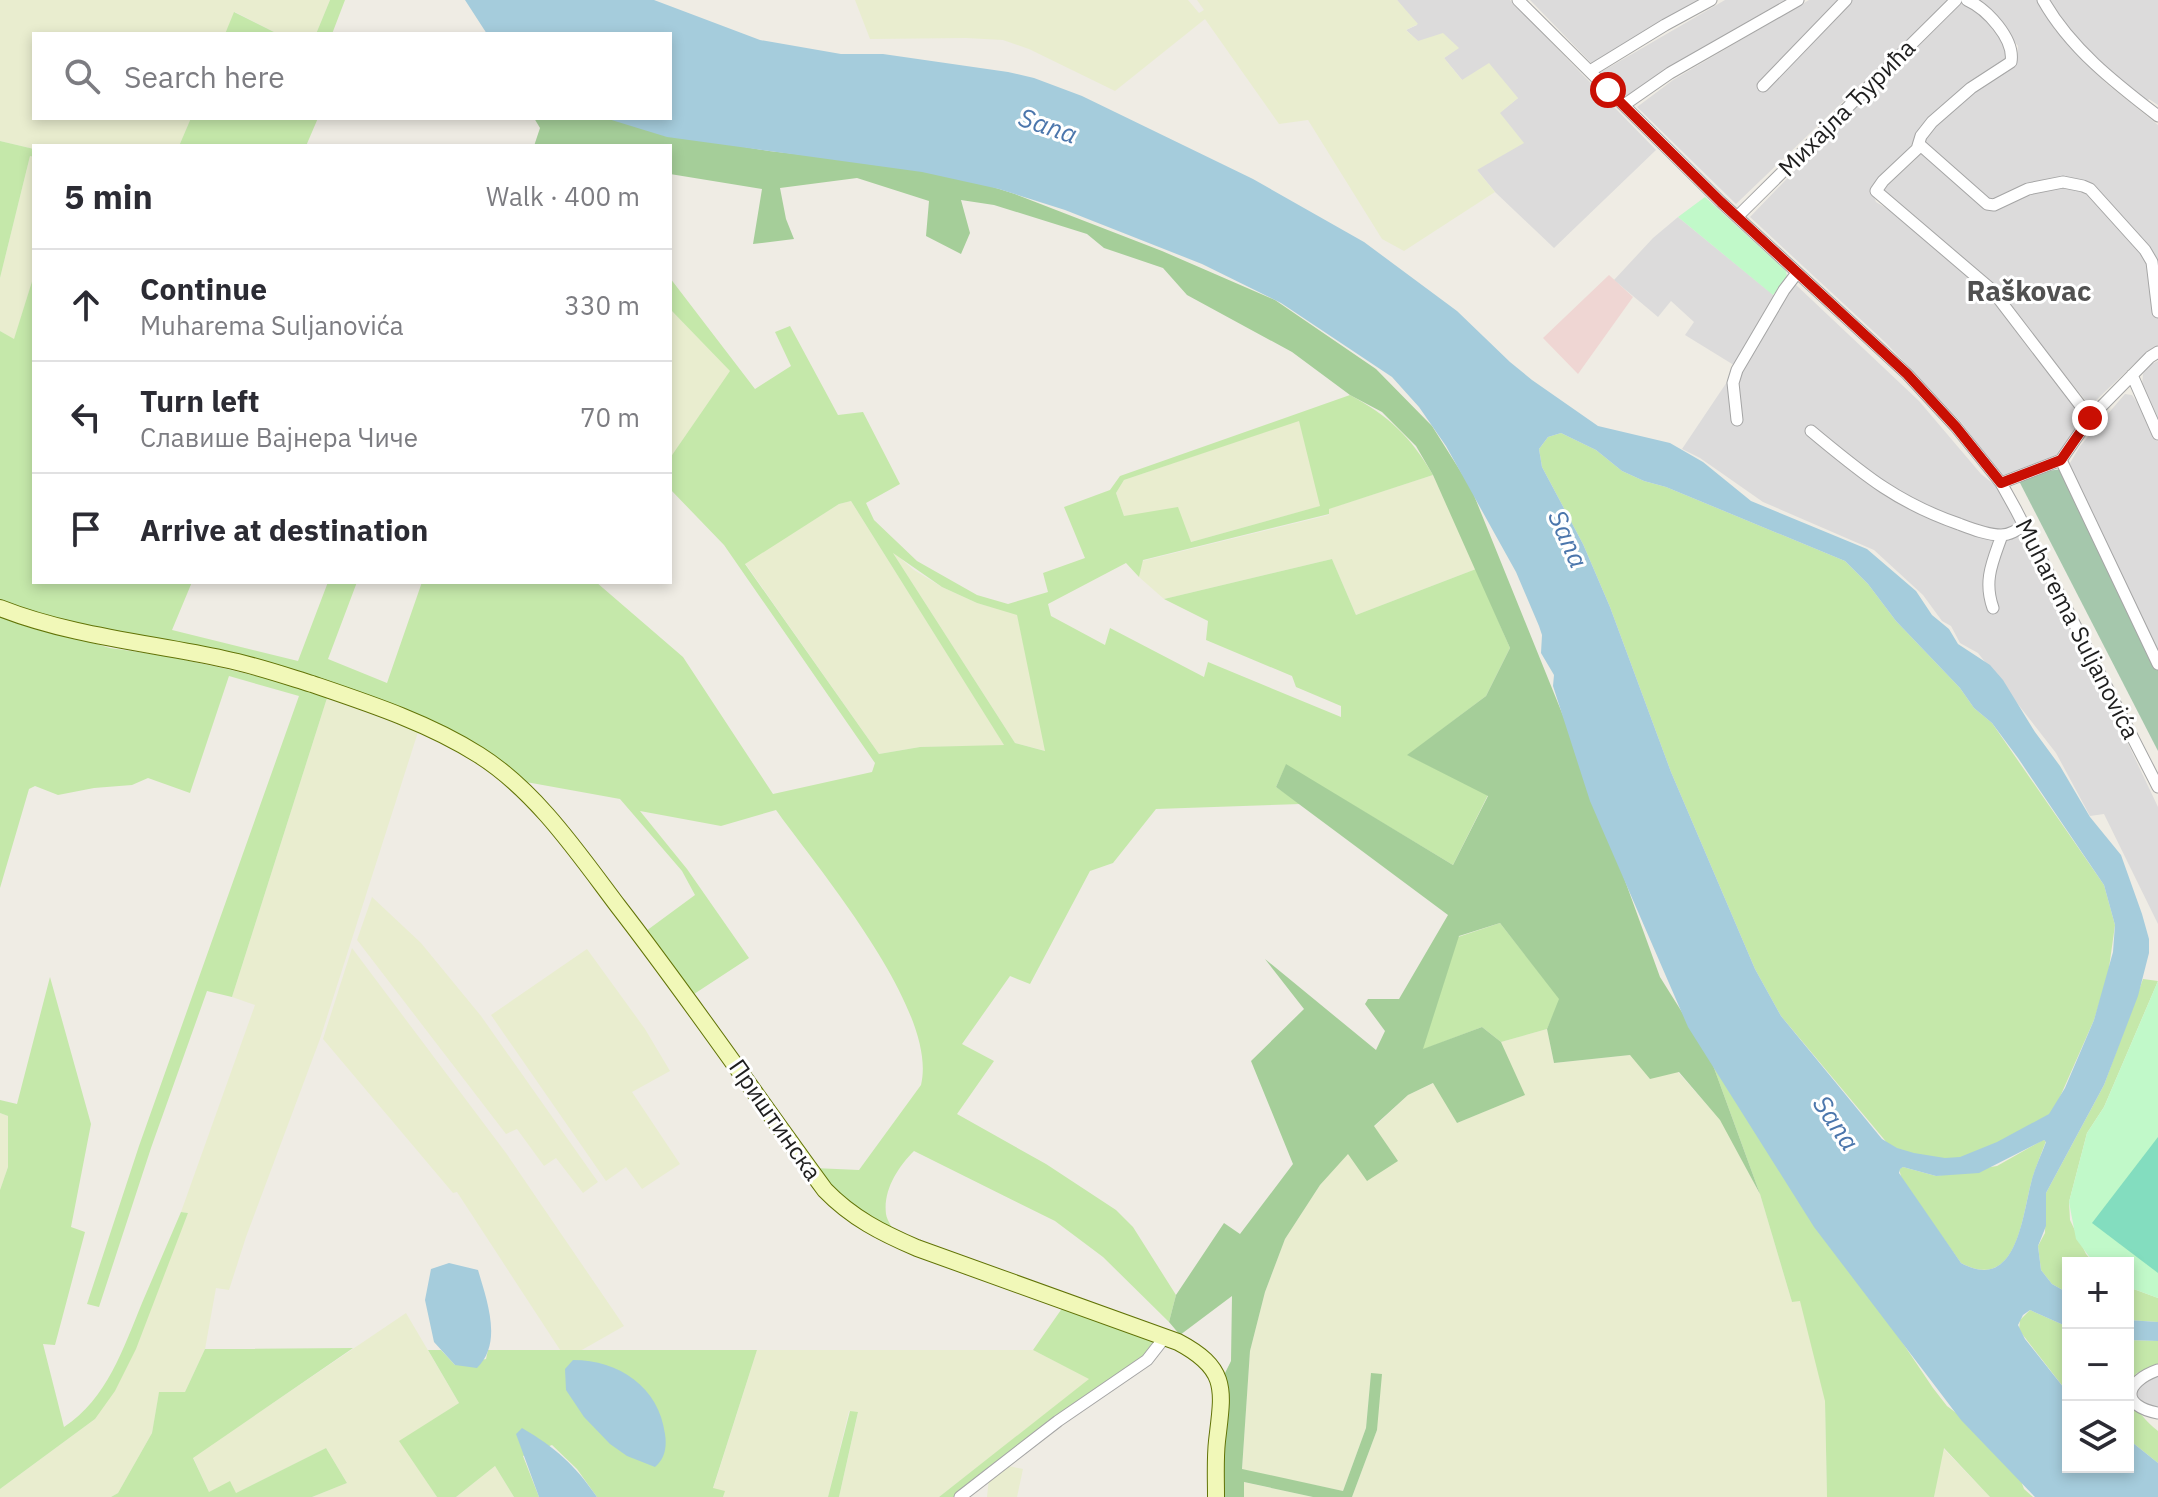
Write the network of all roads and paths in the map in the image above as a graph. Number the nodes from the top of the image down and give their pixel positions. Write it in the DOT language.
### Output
graph roads {
  1 [pos="1518,0"];
  2 [pos="1711,0"];
  3 [pos="1798,0"];
  4 [pos="1846,0"];
  5 [pos="1956,0"];
  6 [pos="1967,0"];
  7 [pos="2043,0"];
  8 [pos="1590,71"];
  9 [pos="1763,86"];
  10 [pos="1624,105"];
  11 [pos="2158,116"];
  12 [pos="1919,144"];
  13 [pos="1737,217"];
  14 [pos="1797,273"];
  15 [pos="2158,312"];
  16 [pos="2158,352"];
  17 [pos="2132,375"];
  18 [pos="2090,418"];
  19 [pos="1737,420"];
  20 [pos="1811,431"];
  21 [pos="2158,434"];
  22 [pos="2061,460"];
  23 [pos="2001,483"];
  24 [pos="2024,525"];
  25 [pos="2002,535"];
  26 [pos="0,608"];
  27 [pos="1993,608"];
  28 [pos="2158,664"];
  29 [pos="2158,787"];
  30 [pos="1165,1337"];
  31 [pos="2158,1370"];
  32 [pos="2158,1413"];
  33 [pos="960,1497"];
  34 [pos="1216,1497"];
  1 -- 8 [label="street, Muharema Suljanovića"];
  2 -- 8 [label="street"];
  3 -- 10 [label="street"];
  4 -- 9 [label="street"];
  5 -- 13 [label="street, Михајла Ђурића"];
  6 -- 12 [label="street"];
  7 -- 11 [label="street"];
  8 -- 10 [label="street, Muharema Suljanovića"];
  10 -- 13 [label="street, Muharema Suljanovića"];
  12 -- 15 [label="street"];
  12 -- 18 [label="street"];
  13 -- 14 [label="street, Muharema Suljanovića"];
  14 -- 19 [label="street"];
  14 -- 23 [label="street, Muharema Suljanovića"];
  16 -- 17 [label="street"];
  17 -- 18 [label="street"];
  17 -- 21 [label="street"];
  18 -- 22 [label="street"];
  20 -- 25 [label="street"];
  22 -- 23 [label="street"];
  22 -- 28 [label="street"];
  23 -- 24 [label="street, Muharema Suljanovića"];
  24 -- 25 [label="street"];
  24 -- 29 [label="street, Muharema Suljanovića"];
  25 -- 27 [label="street"];
  26 -- 30 [label="street, Приштинска"];
  30 -- 33 [label="street"];
  30 -- 34 [label="street, Приштинска"];
  31 -- 32 [label="street"];
}
